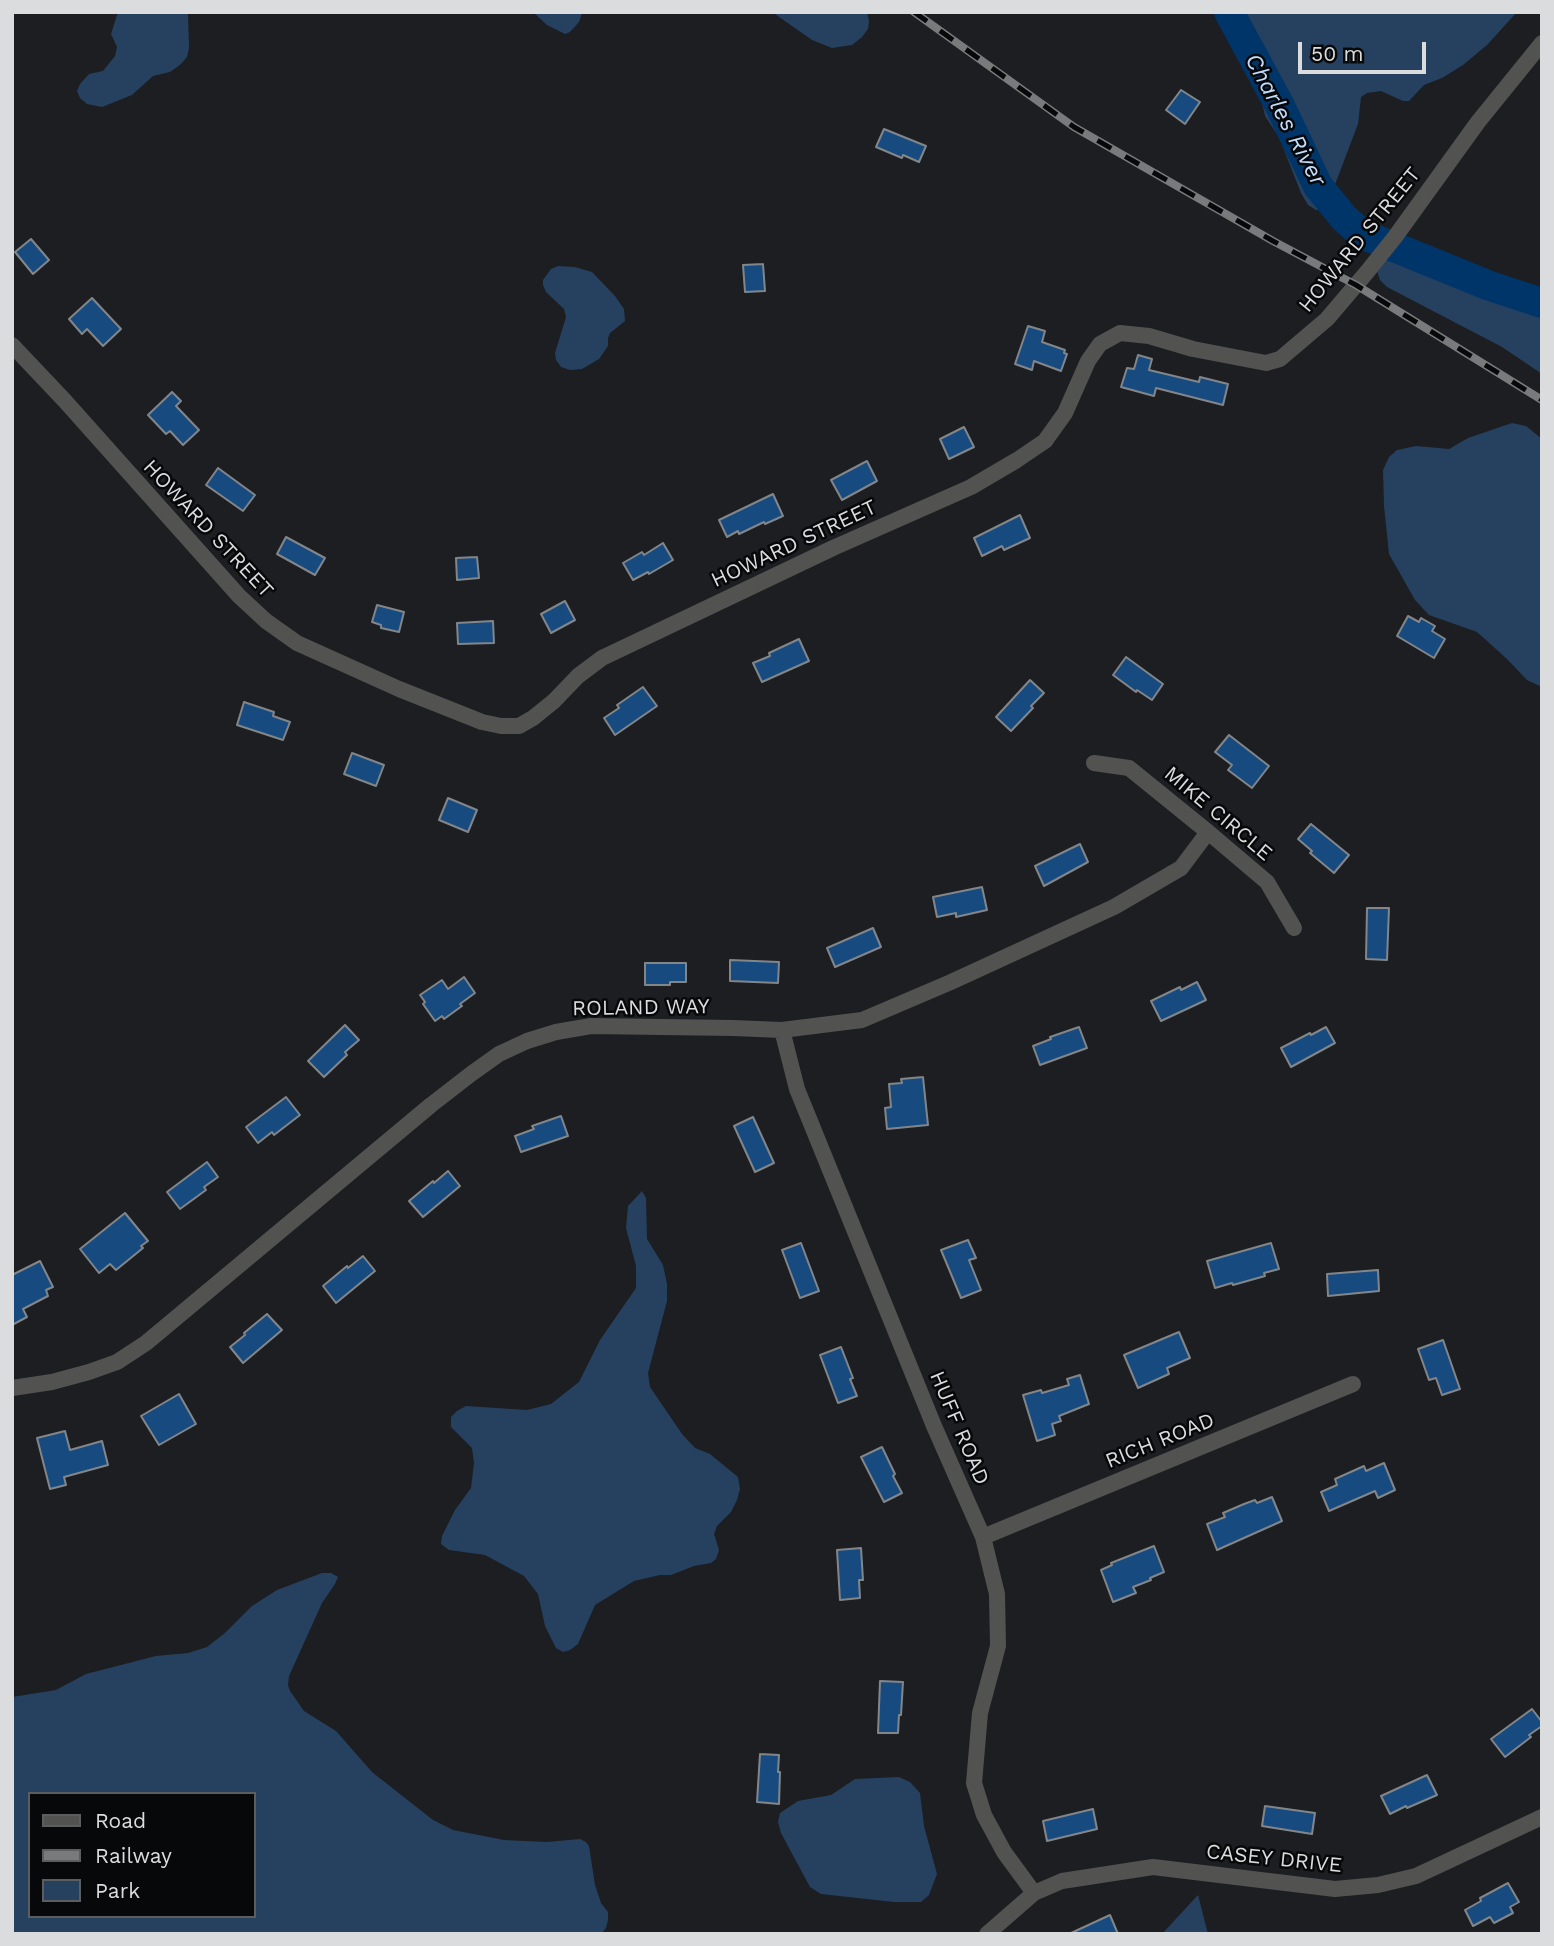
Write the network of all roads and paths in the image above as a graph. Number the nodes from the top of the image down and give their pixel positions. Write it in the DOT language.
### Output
graph roads {
  1 [pos="1542,43"];
  2 [pos="12,345"];
  3 [pos="1094,763"];
  4 [pos="1208,832"];
  5 [pos="1294,928"];
  6 [pos="782,1030"];
  7 [pos="1353,1384"];
  8 [pos="12,1388"];
  9 [pos="983,1537"];
  10 [pos="1542,1817"];
  11 [pos="1034,1893"];
  12 [pos="987,1934"];
  1 -- 2 [label="street, HOWARD STREET"];
  3 -- 4 [label="street, MIKE CIRCLE"];
  4 -- 5 [label="street, MIKE CIRCLE"];
  4 -- 6 [label="street, ROLAND WAY"];
  6 -- 8 [label="street, ROLAND WAY"];
  6 -- 9 [label="street, HUFF ROAD"];
  7 -- 9 [label="street, RICH ROAD"];
  9 -- 11 [label="street, HUFF ROAD"];
  10 -- 11 [label="street, CASEY DRIVE"];
  11 -- 12 [label="street, CASEY DRIVE"];
}
